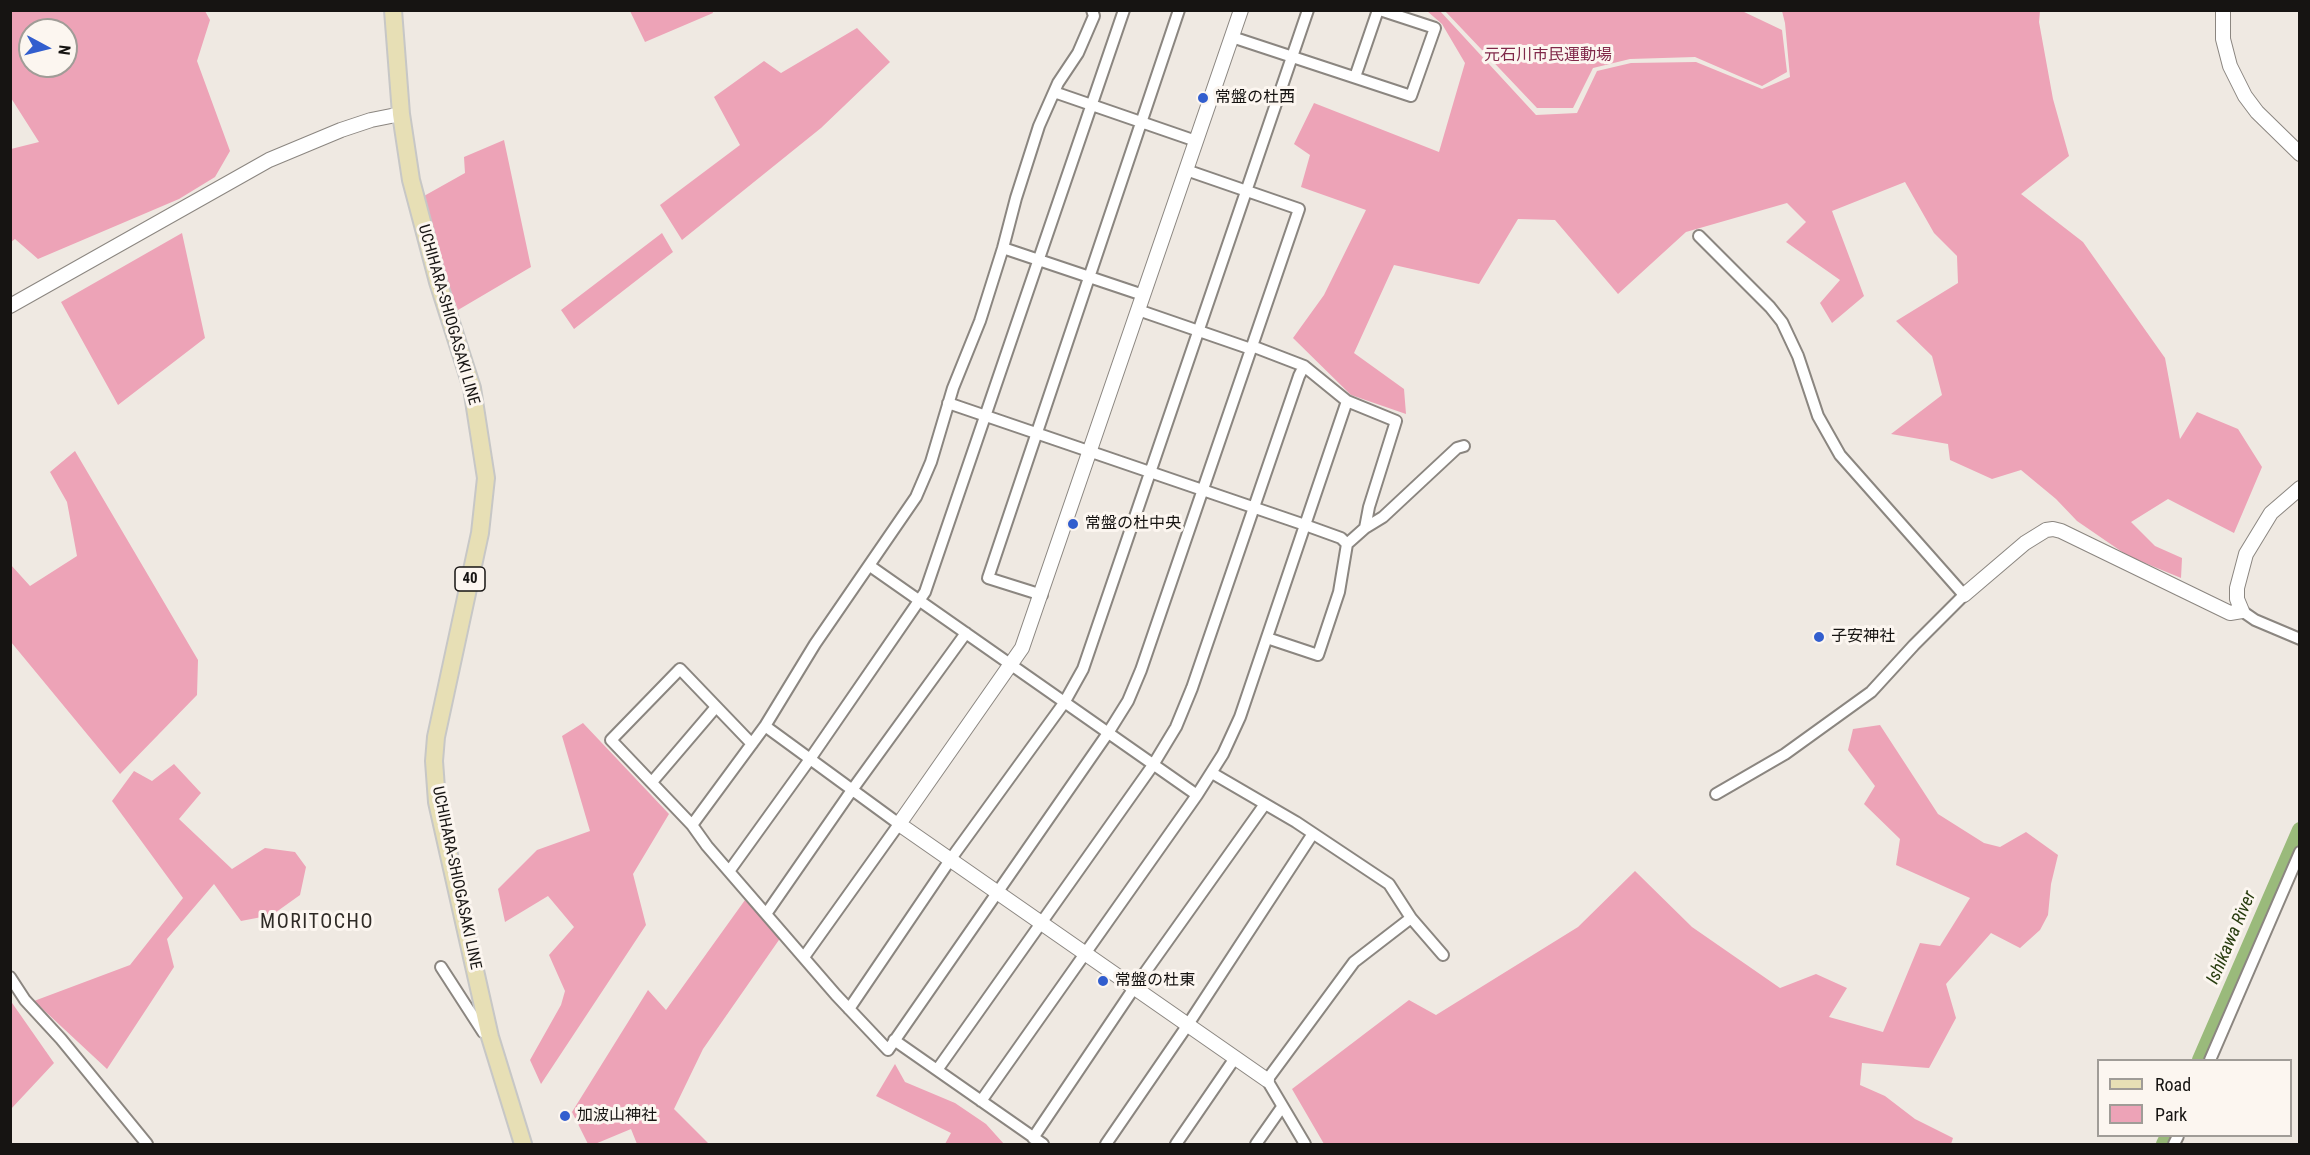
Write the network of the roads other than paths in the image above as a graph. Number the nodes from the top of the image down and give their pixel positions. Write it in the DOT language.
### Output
graph roads {
  1 [pos="393,10"];
  2 [pos="1092,10"];
  3 [pos="1124,10"];
  4 [pos="1179,10"];
  5 [pos="1241,10"];
  6 [pos="1308,10"];
  7 [pos="1379,10"];
  8 [pos="2223,10"];
  9 [pos="1232,37"];
  10 [pos="1292,56"];
  11 [pos="1355,76"];
  12 [pos="1054,92"];
  13 [pos="1092,104"];
  14 [pos="401,114"];
  15 [pos="1141,122"];
  16 [pos="1196,141"];
  17 [pos="2300,154"];
  18 [pos="1186,170"];
  19 [pos="1247,191"];
  20 [pos="1699,236"];
  21 [pos="1003,248"];
  22 [pos="1038,260"];
  23 [pos="1089,277"];
  24 [pos="1143,295"];
  25 [pos="10,306"];
  26 [pos="1138,310"];
  27 [pos="1199,331"];
  28 [pos="1252,348"];
  29 [pos="1304,366"];
  30 [pos="1347,401"];
  31 [pos="948,403"];
  32 [pos="984,415"];
  33 [pos="1035,433"];
  34 [pos="1464,447"];
  35 [pos="1090,451"];
  36 [pos="1151,472"];
  37 [pos="2300,488"];
  38 [pos="1203,489"];
  39 [pos="1254,507"];
  40 [pos="1305,525"];
  41 [pos="1365,528"];
  42 [pos="1347,544"];
  43 [pos="870,566"];
  44 [pos="1042,595"];
  45 [pos="1964,595"];
  46 [pos="919,600"];
  47 [pos="2242,611"];
  48 [pos="966,633"];
  49 [pos="1267,638"];
  50 [pos="2300,639"];
  51 [pos="1011,666"];
  52 [pos="1064,703"];
  53 [pos="716,707"];
  54 [pos="765,726"];
  55 [pos="1108,733"];
  56 [pos="752,744"];
  57 [pos="810,759"];
  58 [pos="1153,765"];
  59 [pos="1212,773"];
  60 [pos="651,782"];
  61 [pos="852,790"];
  62 [pos="1716,794"];
  63 [pos="1197,795"];
  64 [pos="1265,804"];
  65 [pos="899,824"];
  66 [pos="692,825"];
  67 [pos="1312,835"];
  68 [pos="2300,852"];
  69 [pos="950,860"];
  70 [pos="730,870"];
  71 [pos="997,892"];
  72 [pos="766,914"];
  73 [pos="1411,918"];
  74 [pos="1040,923"];
  75 [pos="1086,955"];
  76 [pos="1443,955"];
  77 [pos="804,957"];
  78 [pos="441,967"];
  79 [pos="10,977"];
  80 [pos="1134,988"];
  81 [pos="849,1009"];
  82 [pos="1187,1026"];
  83 [pos="490,1037"];
  84 [pos="894,1040"];
  85 [pos="1235,1058"];
  86 [pos="2210,1059"];
  87 [pos="937,1070"];
  88 [pos="1267,1080"];
  89 [pos="981,1101"];
  90 [pos="1282,1107"];
  91 [pos="1038,1141"];
  92 [pos="147,1144"];
  93 [pos="523,1144"];
  94 [pos="1106,1144"];
  95 [pos="1176,1144"];
  96 [pos="1256,1144"];
  97 [pos="1305,1144"];
  1 -- 14 [label="main road, UCHIHARA-SHIOGASAKI LINE / 40"];
  2 -- 12 [label="street"];
  3 -- 13 [label="street"];
  4 -- 15 [label="street"];
  5 -- 9 [label="street"];
  6 -- 10 [label="street"];
  7 -- 11 [label="street"];
  7 -- 11 [label="street"];
  8 -- 17 [label="street"];
  9 -- 10 [label="street"];
  9 -- 16 [label="street"];
  10 -- 11 [label="street"];
  10 -- 19 [label="street"];
  12 -- 13 [label="street"];
  12 -- 21 [label="street"];
  13 -- 15 [label="street"];
  13 -- 22 [label="street"];
  14 -- 25 [label="street"];
  14 -- 83 [label="main road, UCHIHARA-SHIOGASAKI LINE / 40"];
  15 -- 16 [label="street"];
  15 -- 23 [label="street"];
  16 -- 18 [label="street"];
  18 -- 19 [label="street"];
  18 -- 24 [label="street"];
  19 -- 27 [label="street"];
  19 -- 28 [label="street"];
  20 -- 45 [label="street"];
  21 -- 22 [label="street"];
  21 -- 31 [label="street"];
  22 -- 23 [label="street"];
  22 -- 32 [label="street"];
  23 -- 24 [label="street"];
  23 -- 33 [label="street"];
  24 -- 26 [label="street"];
  26 -- 27 [label="street"];
  26 -- 35 [label="street"];
  27 -- 28 [label="street"];
  27 -- 36 [label="street"];
  28 -- 29 [label="street"];
  28 -- 38 [label="street"];
  29 -- 30 [label="street"];
  29 -- 39 [label="street"];
  30 -- 40 [label="street"];
  30 -- 41 [label="street"];
  31 -- 32 [label="street"];
  31 -- 43 [label="street"];
  32 -- 33 [label="street"];
  32 -- 46 [label="street"];
  33 -- 35 [label="street"];
  33 -- 44 [label="street"];
  34 -- 41 [label="street"];
  35 -- 36 [label="street"];
  35 -- 44 [label="street"];
  36 -- 38 [label="street"];
  36 -- 52 [label="street"];
  37 -- 47 [label="street"];
  38 -- 39 [label="street"];
  38 -- 55 [label="street"];
  39 -- 40 [label="street"];
  39 -- 58 [label="street"];
  40 -- 42 [label="street"];
  40 -- 49 [label="street"];
  41 -- 42 [label="street"];
  42 -- 49 [label="street"];
  43 -- 46 [label="street"];
  43 -- 54 [label="street"];
  44 -- 51 [label="street"];
  45 -- 47 [label="street"];
  45 -- 62 [label="street"];
  46 -- 48 [label="street"];
  46 -- 57 [label="street"];
  47 -- 50 [label="street"];
  48 -- 51 [label="street"];
  48 -- 61 [label="street"];
  49 -- 59 [label="street"];
  51 -- 52 [label="street"];
  51 -- 65 [label="street"];
  52 -- 55 [label="street"];
  52 -- 69 [label="street"];
  53 -- 56 [label="street"];
  53 -- 60 [label="street"];
  53 -- 60 [label="street"];
  54 -- 56 [label="street"];
  54 -- 57 [label="street"];
  55 -- 58 [label="street"];
  55 -- 71 [label="street"];
  56 -- 66 [label="street"];
  57 -- 61 [label="street"];
  57 -- 70 [label="street"];
  58 -- 63 [label="street"];
  58 -- 74 [label="street"];
  59 -- 63 [label="street"];
  59 -- 64 [label="street"];
  60 -- 66 [label="street"];
  61 -- 65 [label="street"];
  61 -- 72 [label="street"];
  63 -- 75 [label="street"];
  64 -- 67 [label="street"];
  64 -- 80 [label="street"];
  65 -- 69 [label="street"];
  65 -- 77 [label="street"];
  66 -- 70 [label="street"];
  67 -- 73 [label="street"];
  67 -- 82 [label="street"];
  68 -- 86 [label="street"];
  69 -- 71 [label="street"];
  69 -- 81 [label="street"];
  70 -- 72 [label="street"];
  71 -- 74 [label="street"];
  71 -- 84 [label="street"];
  72 -- 77 [label="street"];
  73 -- 76 [label="street"];
  73 -- 88 [label="street"];
  74 -- 75 [label="street"];
  74 -- 87 [label="street"];
  75 -- 80 [label="street"];
  75 -- 89 [label="street"];
  77 -- 81 [label="street"];
  78 -- 83 [label="street"];
  79 -- 92 [label="street"];
  80 -- 82 [label="street"];
  80 -- 91 [label="street"];
  81 -- 84 [label="street"];
  82 -- 85 [label="street"];
  82 -- 94 [label="street"];
  83 -- 93 [label="main road, UCHIHARA-SHIOGASAKI LINE / 40"];
  84 -- 87 [label="street"];
  85 -- 88 [label="street"];
  85 -- 95 [label="street"];
  87 -- 89 [label="street"];
  88 -- 90 [label="street"];
  89 -- 91 [label="street"];
  90 -- 96 [label="street"];
  90 -- 97 [label="street"];
}
